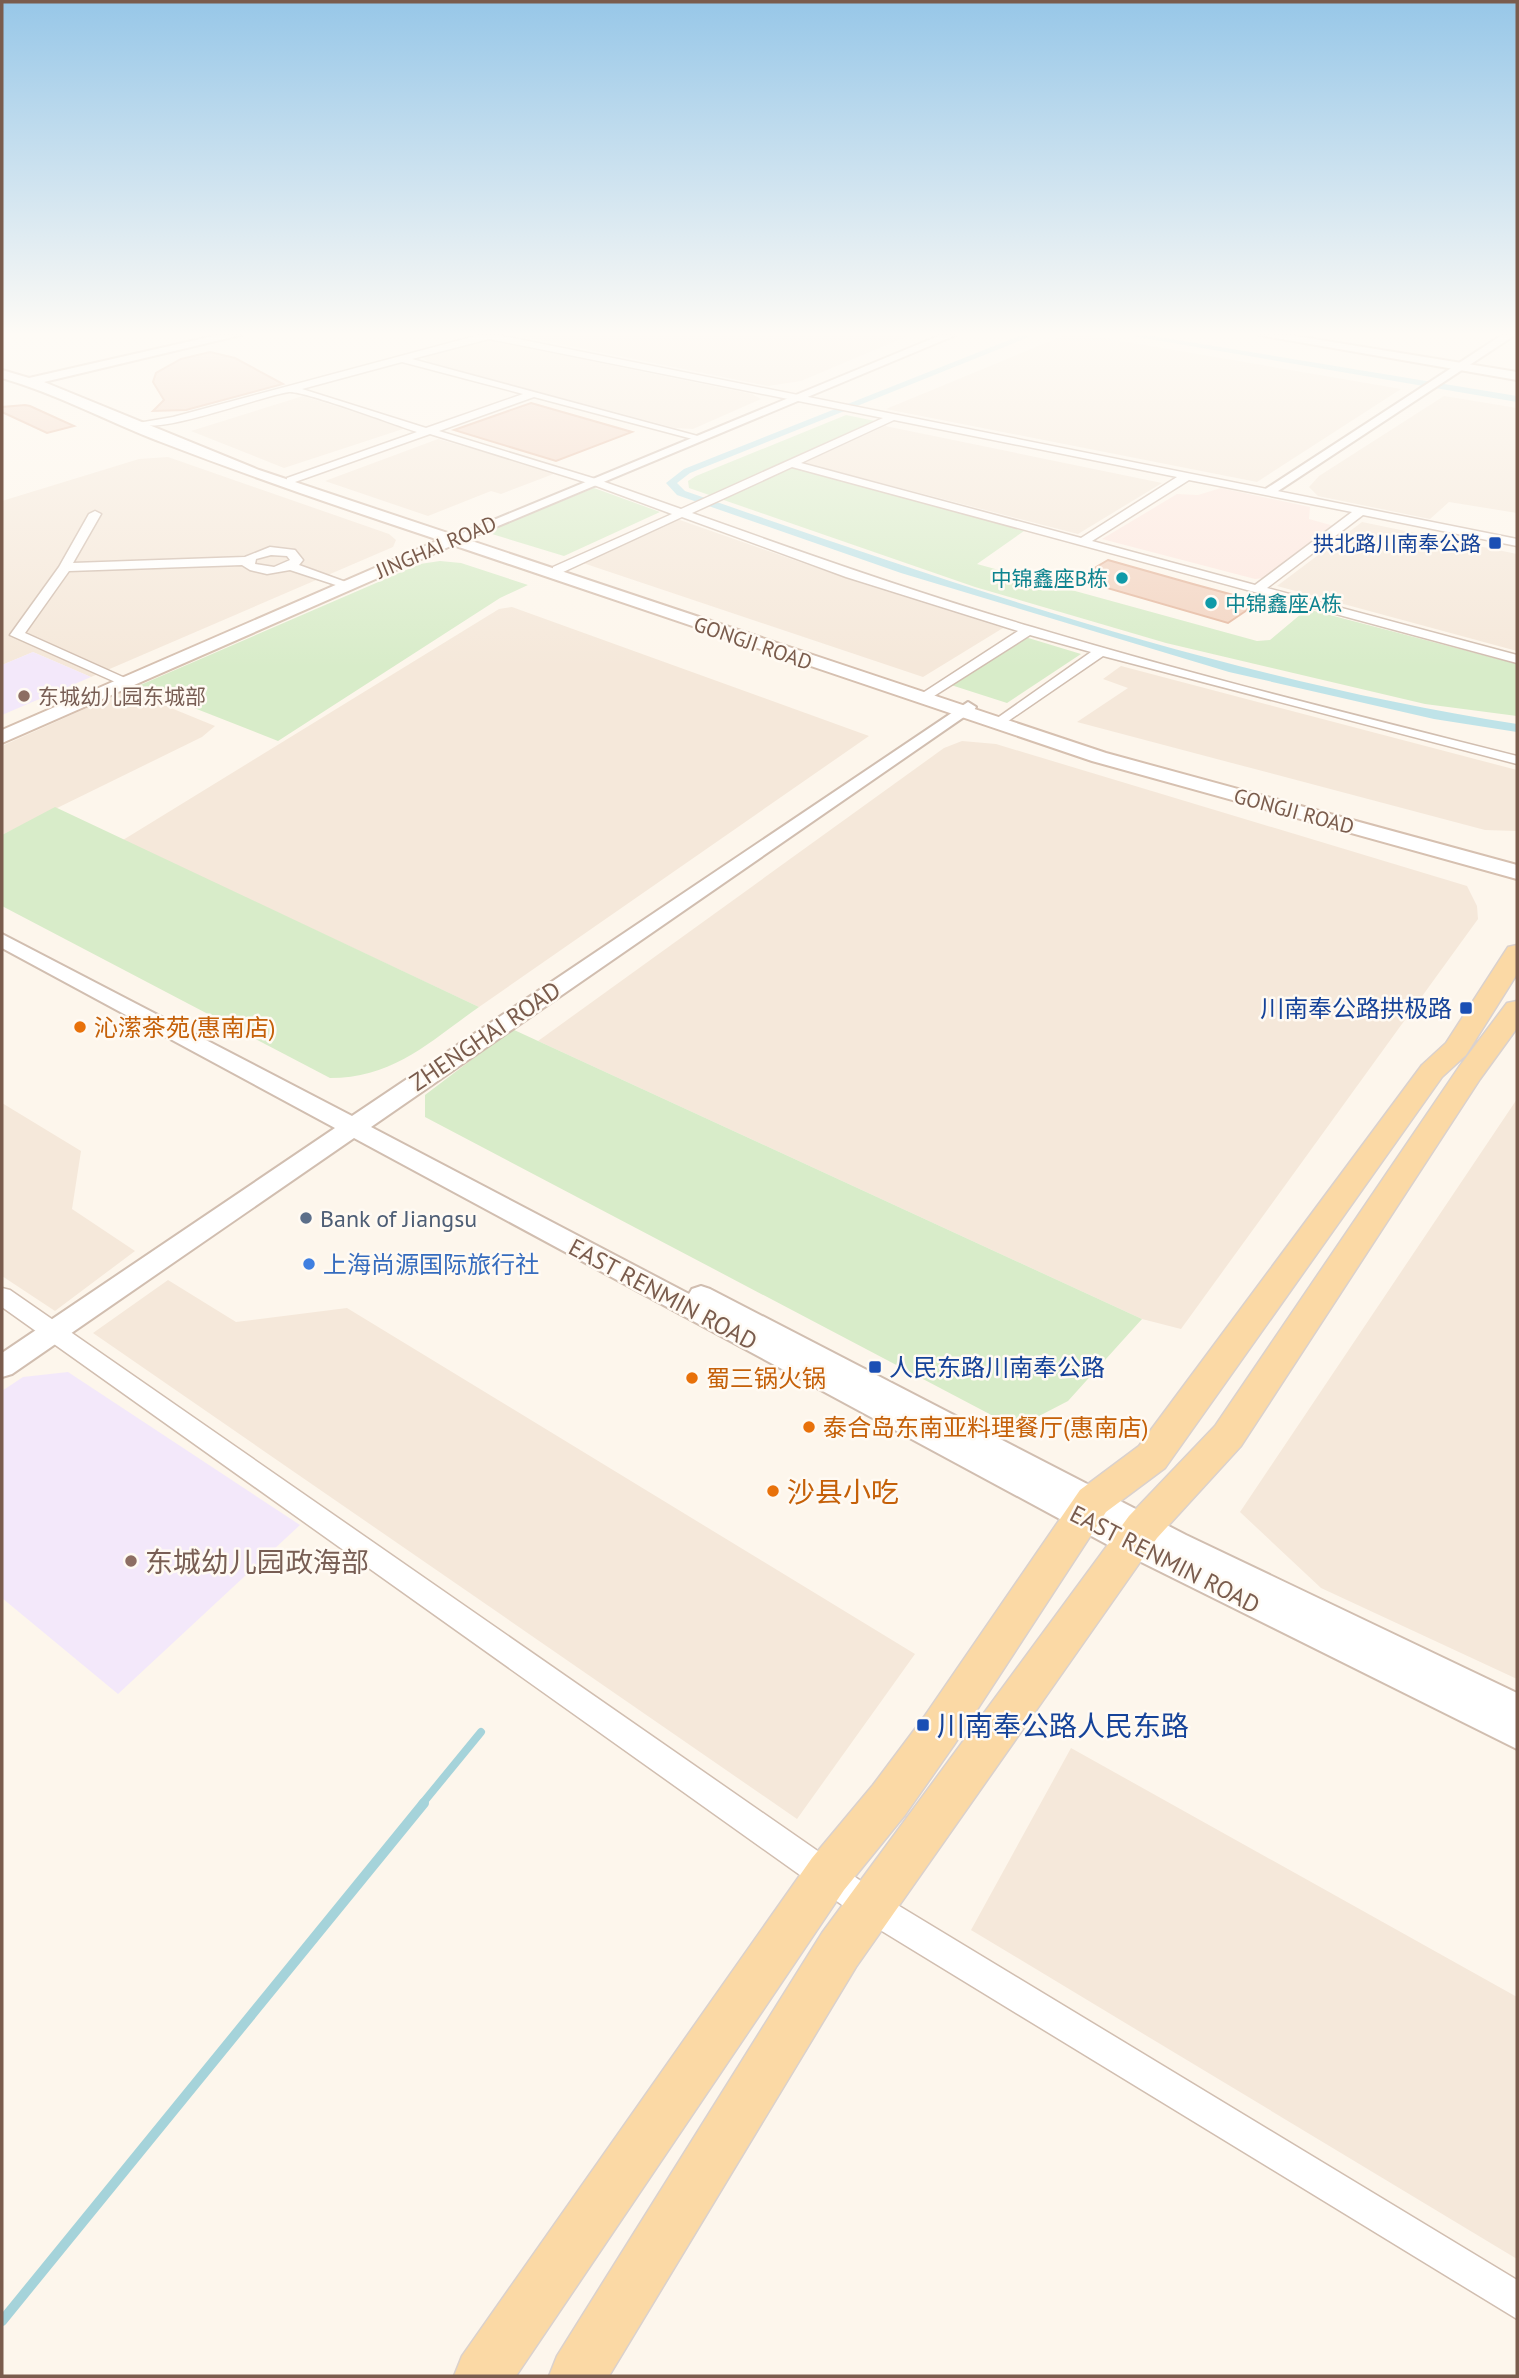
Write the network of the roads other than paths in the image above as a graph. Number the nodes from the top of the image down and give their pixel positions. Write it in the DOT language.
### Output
graph roads {
  1 [pos="186,446"];
  2 [pos="203,446"];
  3 [pos="386,446"];
  4 [pos="478,446"];
  5 [pos="674,446"];
  6 [pos="828,446"];
  7 [pos="1037,446"];
  8 [pos="1340,446"];
  9 [pos="790,463"];
  10 [pos="1187,476"];
  11 [pos="291,480"];
  12 [pos="591,480"];
  13 [pos="1267,492"];
  14 [pos="1361,510"];
  15 [pos="677,513"];
  16 [pos="95,514"];
  17 [pos="450,538"];
  18 [pos="1082,542"];
  19 [pos="1517,542"];
  20 [pos="247,561"];
  21 [pos="290,566"];
  22 [pos="65,567"];
  23 [pos="557,570"];
  24 [pos="343,584"];
  25 [pos="1256,589"];
  26 [pos="1028,630"];
  27 [pos="1101,651"];
  28 [pos="1517,659"];
  29 [pos="122,680"];
  30 [pos="927,697"];
  31 [pos="964,709"];
  32 [pos="1002,722"];
  33 [pos="2,729"];
  34 [pos="2,737"];
  35 [pos="1517,760"];
  36 [pos="1517,863"];
  37 [pos="1517,872"];
  38 [pos="2,925"];
  39 [pos="2,940"];
  40 [pos="1517,953"];
  41 [pos="1517,1009"];
  42 [pos="358,1123"];
  43 [pos="2,1296"];
  44 [pos="54,1331"];
  45 [pos="2,1367"];
  46 [pos="1087,1509"];
  47 [pos="1138,1535"];
  48 [pos="1517,1709"];
  49 [pos="1517,1733"];
  50 [pos="828,1874"];
  51 [pos="870,1906"];
  52 [pos="1517,2301"];
  53 [pos="482,2376"];
  54 [pos="577,2376"];
  1 -- 17 [label="main road, GONGJI ROAD"];
  2 -- 11 [label="main road, GONGJI ROAD"];
  3 -- 11 [label="street"];
  4 -- 12 [label="street"];
  5 -- 12 [label="street, JINGHAI ROAD"];
  6 -- 9 [label="street"];
  7 -- 10 [label="street"];
  8 -- 13 [label="street"];
  9 -- 15 [label="street"];
  9 -- 18 [label="street"];
  10 -- 13 [label="street"];
  10 -- 18 [label="street"];
  11 -- 17 [label="main road, GONGJI ROAD"];
  12 -- 15 [label="street"];
  12 -- 17 [label="street, JINGHAI ROAD"];
  13 -- 14 [label="street"];
  14 -- 19 [label="street"];
  14 -- 25 [label="street"];
  15 -- 23 [label="street"];
  15 -- 26 [label="street"];
  16 -- 22 [label="street"];
  17 -- 23 [label="main road, GONGJI ROAD"];
  17 -- 24 [label="main road, JINGHAI ROAD"];
  17 -- 30 [label="main road, GONGJI ROAD"];
  18 -- 25 [label="street"];
  20 -- 21 [label="street"];
  20 -- 21 [label="street"];
  20 -- 22 [label="street"];
  21 -- 24 [label="street"];
  22 -- 29 [label="street"];
  23 -- 30 [label="main road, GONGJI ROAD"];
  24 -- 29 [label="main road, JINGHAI ROAD"];
  25 -- 28 [label="street"];
  26 -- 27 [label="street"];
  26 -- 30 [label="street"];
  27 -- 32 [label="street"];
  27 -- 35 [label="street"];
  29 -- 33 [label="main road, JINGHAI ROAD"];
  29 -- 34 [label="main road, JINGHAI ROAD"];
  30 -- 31 [label="main road, GONGJI ROAD"];
  31 -- 32 [label="main road, GONGJI ROAD"];
  31 -- 42 [label="street, ZHENGHAI ROAD"];
  32 -- 36 [label="main road, GONGJI ROAD"];
  32 -- 37 [label="main road, GONGJI ROAD"];
  38 -- 42 [label="street, EAST RENMIN ROAD"];
  39 -- 42 [label="street, EAST RENMIN ROAD"];
  40 -- 46 [label="main road"];
  41 -- 47 [label="main road"];
  42 -- 44 [label="street, ZHENGHAI ROAD"];
  42 -- 46 [label="street, EAST RENMIN ROAD"];
  43 -- 44 [label="street"];
  44 -- 45 [label="street, ZHENGHAI ROAD"];
  44 -- 50 [label="street"];
  46 -- 47 [label="street, EAST RENMIN ROAD"];
  46 -- 50 [label="main road"];
  47 -- 48 [label="street, EAST RENMIN ROAD"];
  47 -- 49 [label="street, EAST RENMIN ROAD"];
  47 -- 51 [label="main road"];
  50 -- 51 [label="street"];
  50 -- 53 [label="main road"];
  51 -- 52 [label="street"];
  51 -- 54 [label="main road"];
}
